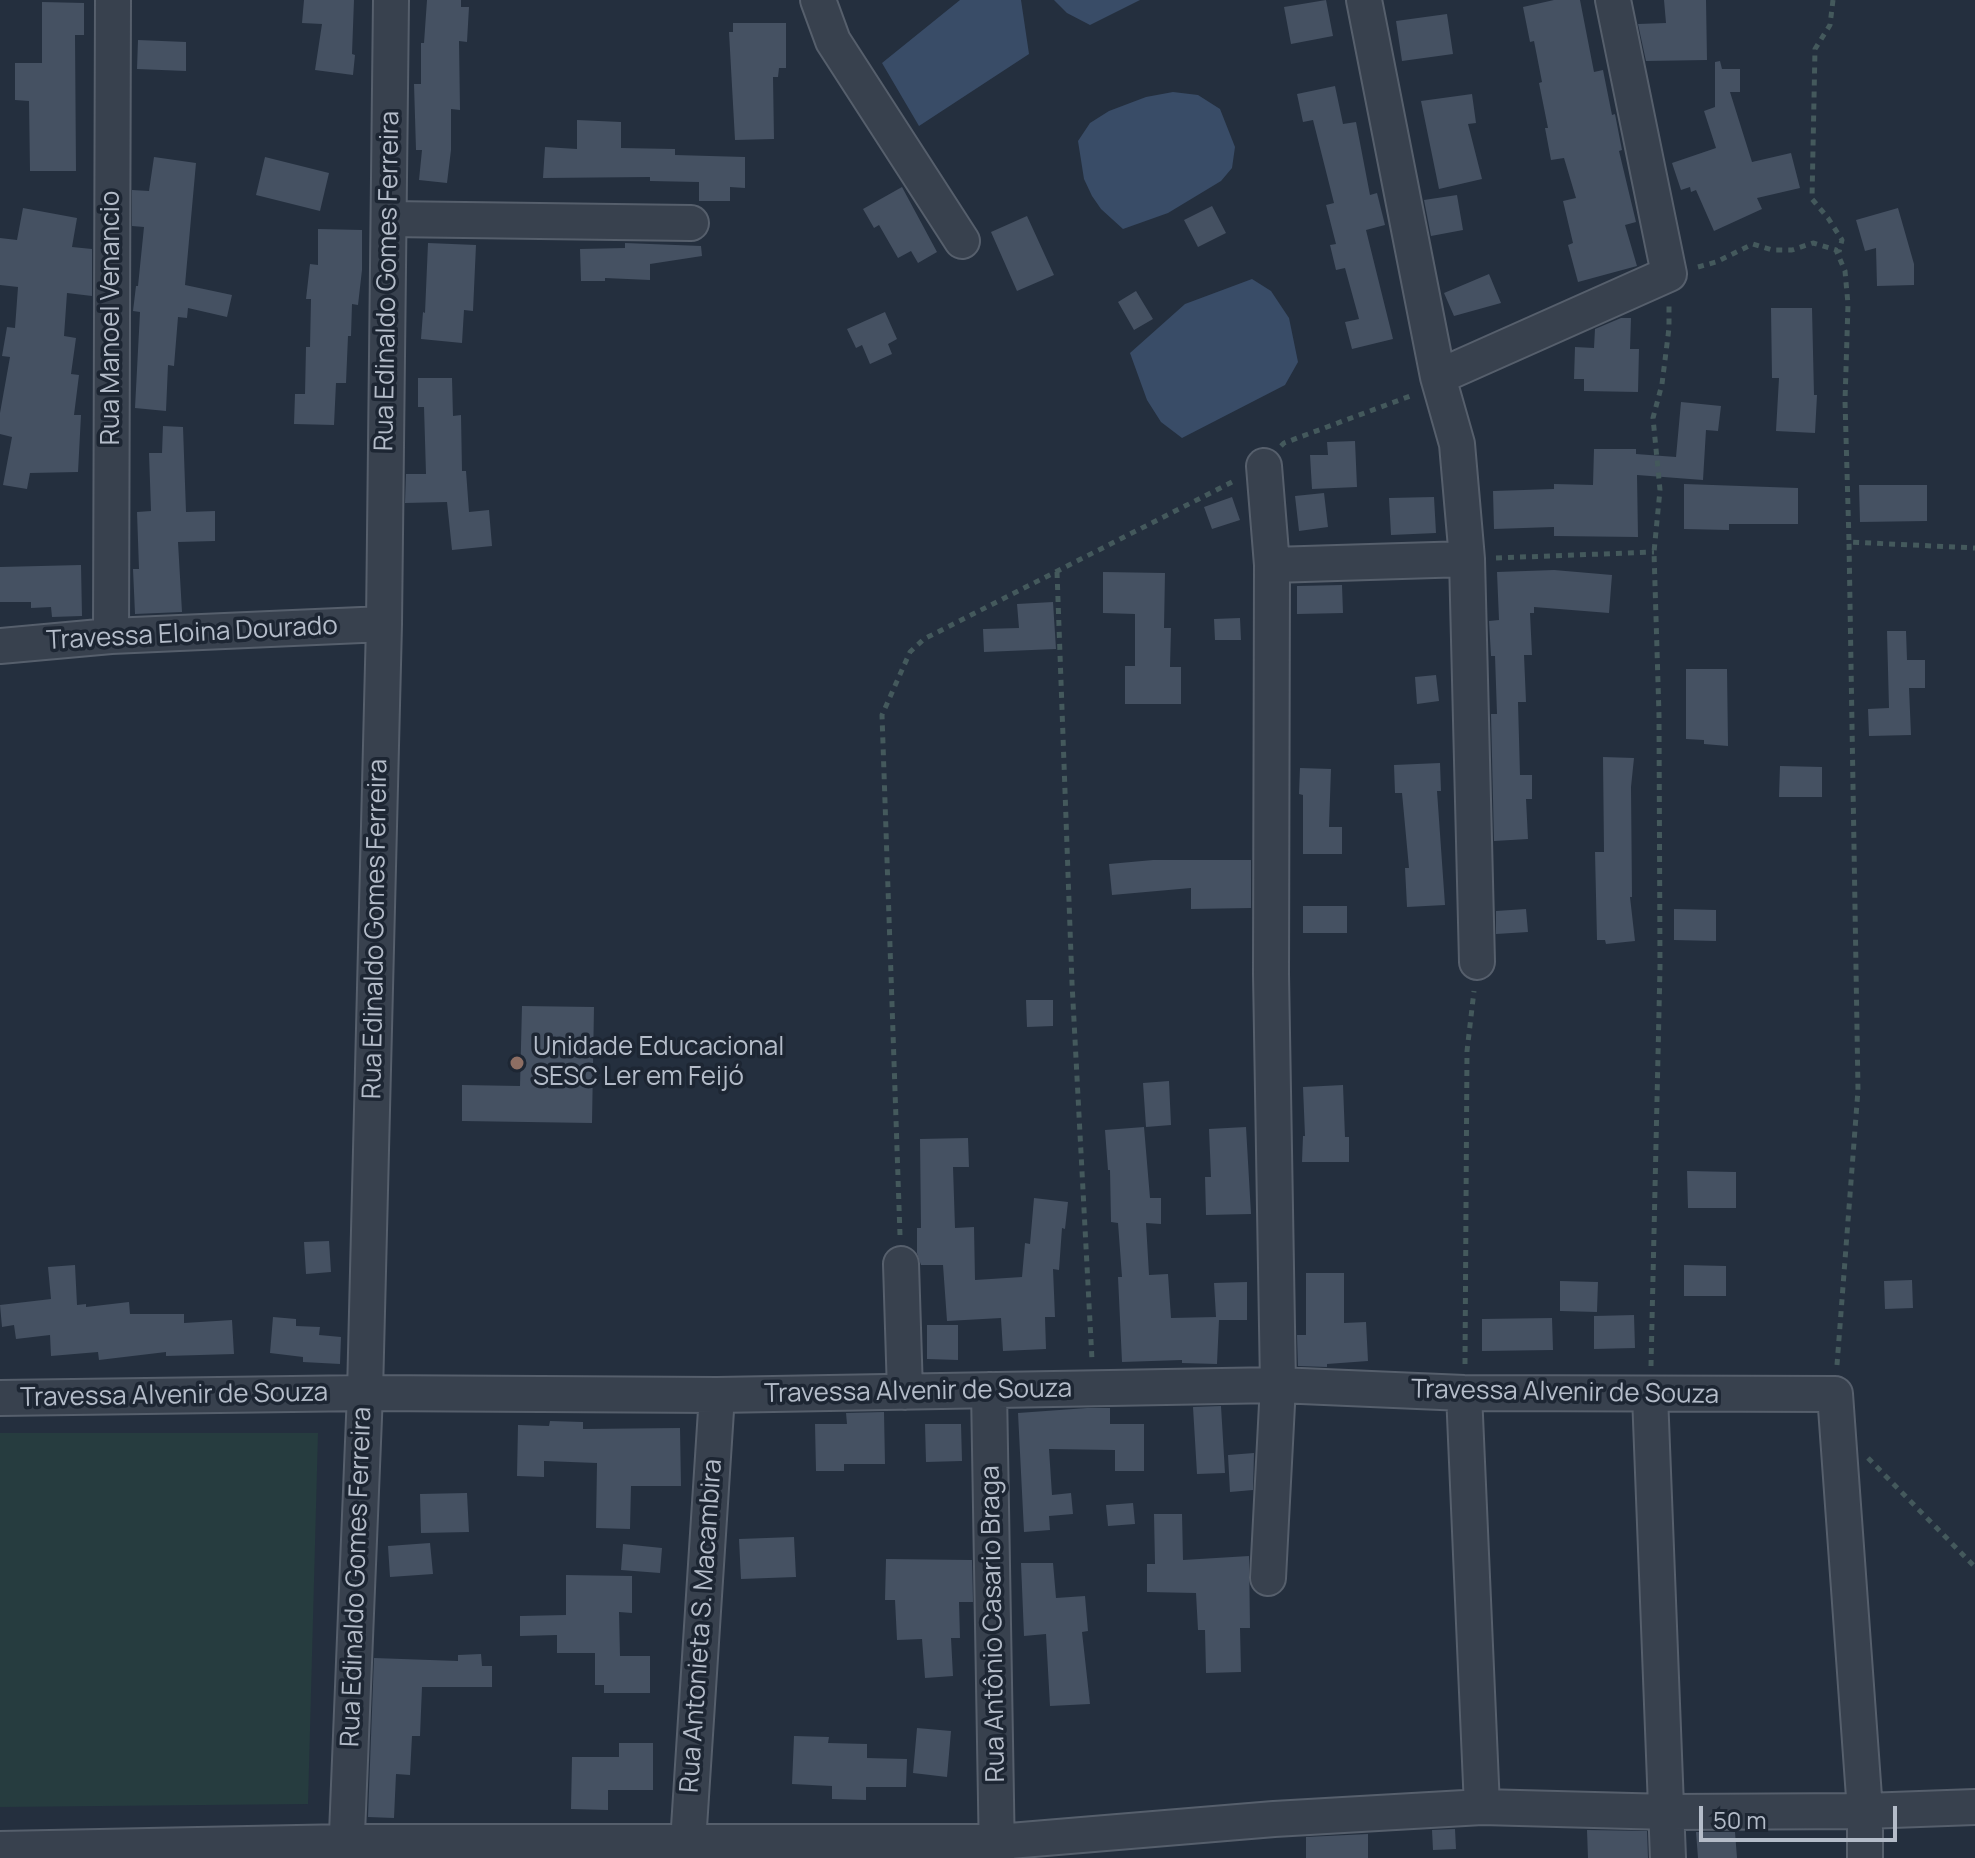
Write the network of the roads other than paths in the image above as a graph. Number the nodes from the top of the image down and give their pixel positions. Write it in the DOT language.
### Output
graph roads {
  1 [pos="113,0"];
  2 [pos="391,0"];
  3 [pos="818,0"];
  4 [pos="1364,0"];
  5 [pos="1613,0"];
  6 [pos="389,219"];
  7 [pos="691,223"];
  8 [pos="962,241"];
  9 [pos="1438,377"];
  10 [pos="1264,466"];
  11 [pos="1467,559"];
  12 [pos="1272,565"];
  13 [pos="384,624"];
  14 [pos="111,636"];
  15 [pos="0,646"];
  16 [pos="1477,962"];
  17 [pos="901,1264"];
  18 [pos="1278,1385"];
  19 [pos="989,1390"];
  20 [pos="905,1392"];
  21 [pos="365,1393"];
  22 [pos="1464,1393"];
  23 [pos="717,1395"];
  24 [pos="1650,1395"];
  25 [pos="0,1398"];
  26 [pos="1268,1578"];
  27 [pos="1482,1807"];
  28 [pos="1975,1807"];
  29 [pos="1865,1811"];
  30 [pos="1669,1812"];
  31 [pos="0,1849"];
  32 [pos="346,1850"];
  33 [pos="998,1850"];
  34 [pos="688,1851"];
  35 [pos="104,1852"];
  36 [pos="1668,1858"];
  37 [pos="1865,1858"];
  1 -- 14 [label="street, Rua Manoel Venancio"];
  2 -- 6 [label="street, Rua Edinaldo Gomes Ferreira"];
  3 -- 8 [label="street"];
  4 -- 9 [label="street"];
  5 -- 9 [label="street"];
  6 -- 7 [label="street"];
  6 -- 13 [label="street, Rua Edinaldo Gomes Ferreira"];
  9 -- 11 [label="street"];
  10 -- 12 [label="street"];
  11 -- 12 [label="street"];
  11 -- 16 [label="street"];
  12 -- 18 [label="street"];
  13 -- 14 [label="street, Travessa Eloina Dourado"];
  13 -- 21 [label="street, Rua Edinaldo Gomes Ferreira"];
  14 -- 15 [label="street, Travessa Eloina Dourado"];
  17 -- 20 [label="street"];
  18 -- 19 [label="street, Travessa Alvenir de Souza"];
  18 -- 22 [label="street, Travessa Alvenir de Souza"];
  18 -- 26 [label="street"];
  19 -- 20 [label="street, Travessa Alvenir de Souza"];
  19 -- 33 [label="street, Rua Antônio Casario Braga"];
  20 -- 23 [label="street, Travessa Alvenir de Souza"];
  21 -- 23 [label="street, Travessa Alvenir de Souza"];
  21 -- 25 [label="street, Travessa Alvenir de Souza"];
  21 -- 32 [label="street, Rua Edinaldo Gomes Ferreira"];
  22 -- 24 [label="street, Travessa Alvenir de Souza"];
  22 -- 27 [label="street"];
  23 -- 34 [label="street, Rua Antonieta S. Macambira"];
  24 -- 29 [label="street, Travessa Alvenir de Souza"];
  24 -- 30 [label="street"];
  27 -- 30 [label="street"];
  27 -- 33 [label="street"];
  28 -- 29 [label="street"];
  29 -- 30 [label="street"];
  29 -- 37 [label="street"];
  30 -- 36 [label="street"];
  31 -- 35 [label="street"];
  32 -- 34 [label="street"];
  32 -- 35 [label="street"];
  33 -- 34 [label="street"];
}
